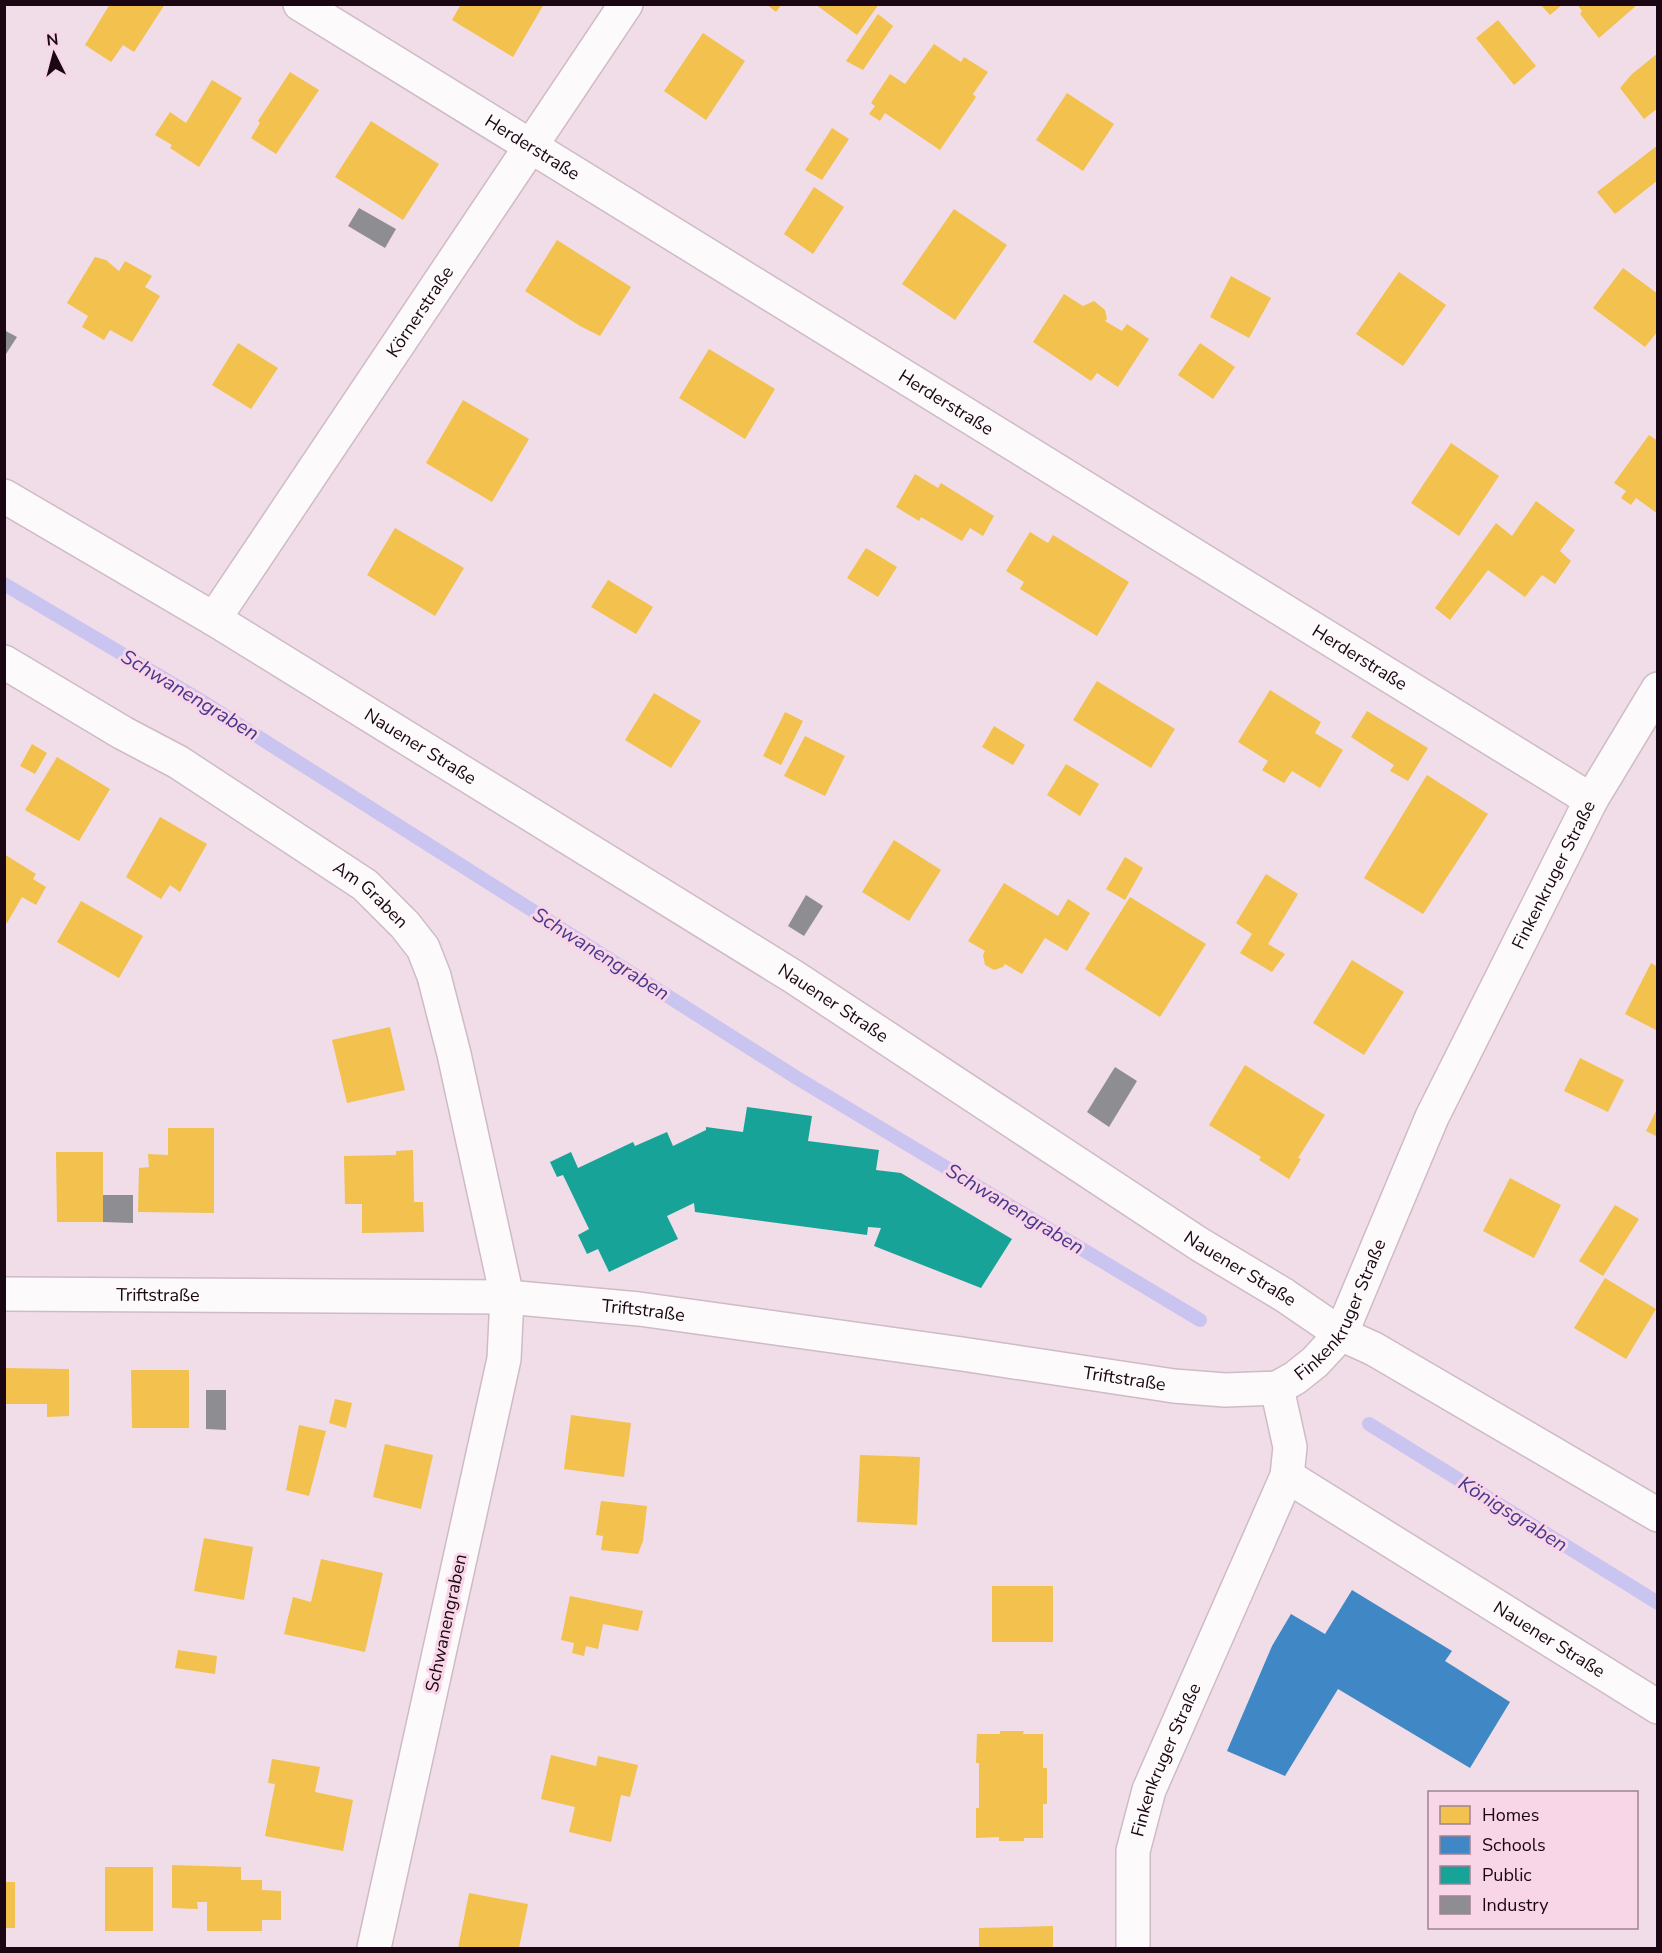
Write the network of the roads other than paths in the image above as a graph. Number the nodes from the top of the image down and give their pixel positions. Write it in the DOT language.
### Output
graph roads {
  1 [pos="300,4"];
  2 [pos="626,4"];
  3 [pos="530,147"];
  4 [pos="4,496"];
  5 [pos="214,619"];
  6 [pos="4,662"];
  7 [pos="1658,689"];
  8 [pos="1591,800"];
  9 [pos="4,1294"];
  10 [pos="507,1297"];
  11 [pos="1341,1334"];
  12 [pos="1277,1388"];
  13 [pos="1287,1476"];
  14 [pos="1658,1515"];
  15 [pos="1658,1707"];
  16 [pos="374,1948"];
  17 [pos="1133,1948"];
  1 -- 3 [label="street, Herderstraße"];
  2 -- 3 [label="street, Körnerstraße"];
  3 -- 5 [label="street, Körnerstraße"];
  3 -- 8 [label="street, Herderstraße"];
  4 -- 5 [label="street, Nauener Straße"];
  5 -- 11 [label="street, Nauener Straße"];
  6 -- 10 [label="street, Am Graben"];
  7 -- 8 [label="street, Finkenkruger Straße"];
  8 -- 11 [label="street, Finkenkruger Straße"];
  9 -- 10 [label="street, Triftstraße"];
  10 -- 12 [label="street, Triftstraße"];
  10 -- 16 [label="street, Schwanengraben"];
  11 -- 12 [label="street, Finkenkruger Straße"];
  11 -- 14 [label="street, Nauener Straße"];
  12 -- 13 [label="street, Finkenkruger Straße"];
  13 -- 15 [label="street, Nauener Straße"];
  13 -- 17 [label="street, Finkenkruger Straße"];
}
